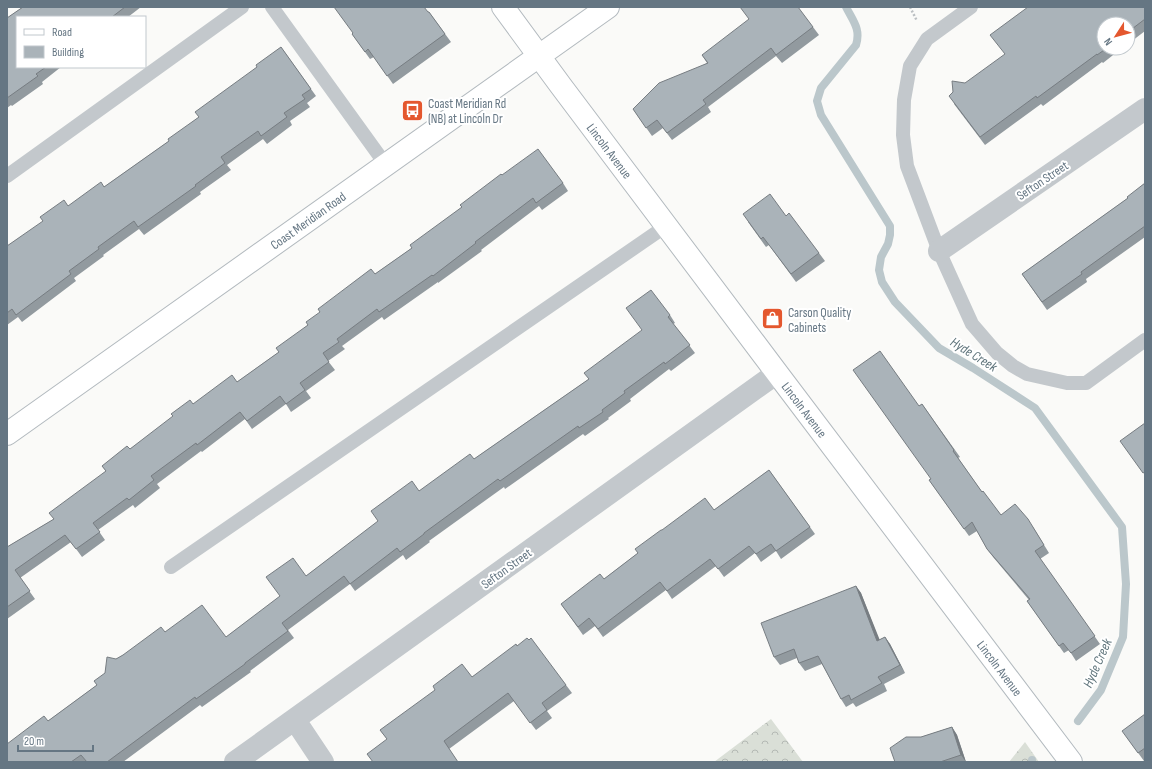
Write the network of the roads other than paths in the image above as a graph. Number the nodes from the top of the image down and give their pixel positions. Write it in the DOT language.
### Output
graph roads {
  1 [pos="242,7"];
  2 [pos="272,7"];
  3 [pos="503,7"];
  4 [pos="608,7"];
  5 [pos="971,7"];
  6 [pos="539,57"];
  7 [pos="1145,109"];
  8 [pos="386,165"];
  9 [pos="7,176"];
  10 [pos="666,226"];
  11 [pos="939,251"];
  12 [pos="1145,340"];
  13 [pos="777,373"];
  14 [pos="7,434"];
  15 [pos="171,567"];
  16 [pos="294,720"];
  17 [pos="235,762"];
  18 [pos="324,762"];
  19 [pos="1071,762"];
  1 -- 9 [label="lane"];
  2 -- 8 [label="lane"];
  3 -- 6 [label="main road, Lincoln Avenue"];
  4 -- 6 [label="main road, Coast Meridian Road"];
  5 -- 11 [label="lane"];
  6 -- 8 [label="main road, Coast Meridian Road"];
  6 -- 10 [label="main road, Lincoln Avenue"];
  7 -- 11 [label="street, Sefton Street"];
  8 -- 14 [label="main road, Coast Meridian Road"];
  10 -- 13 [label="main road, Lincoln Avenue"];
  10 -- 15 [label="lane"];
  11 -- 12 [label="lane"];
  13 -- 16 [label="street, Sefton Street"];
  13 -- 19 [label="main road, Lincoln Avenue"];
  16 -- 17 [label="street, Sefton Street"];
  16 -- 18 [label="street"];
}
